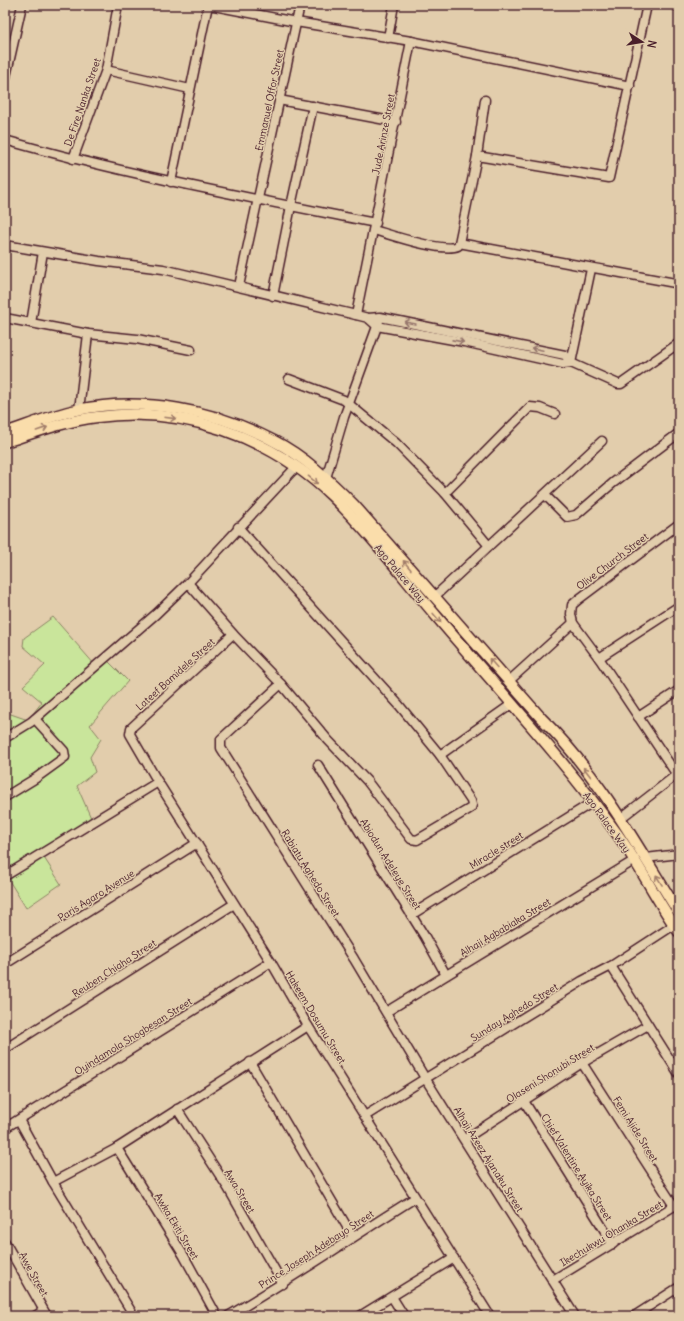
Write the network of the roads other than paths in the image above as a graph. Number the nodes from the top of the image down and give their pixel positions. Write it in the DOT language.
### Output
graph roads {
  1 [pos="22,5"];
  2 [pos="118,5"];
  3 [pos="209,5"];
  4 [pos="300,5"];
  5 [pos="394,5"];
  6 [pos="647,5"];
  7 [pos="673,5"];
  8 [pos="679,6"];
  9 [pos="296,22"];
  10 [pos="388,38"];
  11 [pos="411,41"];
  12 [pos="106,70"];
  13 [pos="5,81"];
  14 [pos="630,86"];
  15 [pos="190,89"];
  16 [pos="279,100"];
  17 [pos="485,100"];
  18 [pos="313,106"];
  19 [pos="396,122"];
  20 [pos="5,140"];
  21 [pos="477,156"];
  22 [pos="72,159"];
  23 [pos="171,182"];
  24 [pos="258,199"];
  25 [pos="290,206"];
  26 [pos="375,227"];
  27 [pos="458,243"];
  28 [pos="5,245"];
  29 [pos="43,252"];
  30 [pos="591,268"];
  31 [pos="679,282"];
  32 [pos="239,286"];
  33 [pos="273,296"];
  34 [pos="356,315"];
  35 [pos="5,318"];
  36 [pos="374,320"];
  37 [pos="31,323"];
  38 [pos="88,334"];
  39 [pos="679,343"];
  40 [pos="191,350"];
  41 [pos="572,363"];
  42 [pos="289,379"];
  43 [pos="346,402"];
  44 [pos="79,410"];
  45 [pos="555,414"];
  46 [pos="679,432"];
  47 [pos="5,434"];
  48 [pos="602,441"];
  49 [pos="5,442"];
  50 [pos="296,467"];
  51 [pos="324,476"];
  52 [pos="446,493"];
  53 [pos="545,495"];
  54 [pos="679,524"];
  55 [pos="238,527"];
  56 [pos="489,546"];
  57 [pos="188,583"];
  58 [pos="434,597"];
  59 [pos="679,606"];
  60 [pos="573,623"];
  61 [pos="233,634"];
  62 [pos="600,658"];
  63 [pos="509,681"];
  64 [pos="281,684"];
  65 [pos="679,690"];
  66 [pos="512,704"];
  67 [pos="638,717"];
  68 [pos="35,719"];
  69 [pos="131,728"];
  70 [pos="5,738"];
  71 [pos="562,740"];
  72 [pos="549,747"];
  73 [pos="570,750"];
  74 [pos="440,755"];
  75 [pos="557,756"];
  76 [pos="318,766"];
  77 [pos="678,774"];
  78 [pos="158,782"];
  79 [pos="5,797"];
  80 [pos="593,802"];
  81 [pos="621,818"];
  82 [pos="197,843"];
  83 [pos="679,854"];
  84 [pos="646,858"];
  85 [pos="634,860"];
  86 [pos="5,876"];
  87 [pos="234,904"];
  88 [pos="679,913"];
  89 [pos="411,915"];
  90 [pos="676,928"];
  91 [pos="271,962"];
  92 [pos="5,964"];
  93 [pos="612,966"];
  94 [pos="446,974"];
  95 [pos="386,1012"];
  96 [pos="648,1025"];
  97 [pos="308,1026"];
  98 [pos="5,1049"];
  99 [pos="250,1062"];
  100 [pos="582,1063"];
  101 [pos="679,1074"];
  102 [pos="425,1078"];
  103 [pos="524,1101"];
  104 [pos="177,1109"];
  105 [pos="365,1116"];
  106 [pos="19,1120"];
  107 [pos="5,1128"];
  108 [pos="465,1139"];
  109 [pos="117,1148"];
  110 [pos="54,1182"];
  111 [pos="415,1198"];
  112 [pos="676,1205"];
  113 [pos="353,1237"];
  114 [pos="5,1242"];
  115 [pos="613,1244"];
  116 [pos="454,1258"];
  117 [pos="553,1280"];
  118 [pos="283,1284"];
  119 [pos="678,1291"];
  120 [pos="392,1297"];
  121 [pos="45,1313"];
  122 [pos="34,1316"];
  123 [pos="134,1316"];
  124 [pos="217,1316"];
  125 [pos="228,1316"];
  126 [pos="360,1316"];
  127 [pos="404,1316"];
  128 [pos="490,1316"];
  129 [pos="575,1316"];
  130 [pos="634,1316"];
  1 -- 13 [label="street"];
  2 -- 12 [label="street, De Fire Nanka Street"];
  3 -- 9 [label="street"];
  3 -- 15 [label="street"];
  4 -- 9 [label="street, Emmanuel Offor Street"];
  5 -- 10 [label="street"];
  6 -- 14 [label="street"];
  7 -- 8 [label="street"];
  9 -- 10 [label="street"];
  9 -- 16 [label="street, Emmanuel Offor Street"];
  10 -- 11 [label="street"];
  11 -- 14 [label="street"];
  11 -- 19 [label="street, Jude Arinze Street"];
  12 -- 15 [label="street"];
  12 -- 22 [label="street, De Fire Nanka Street"];
  14 -- 21 [label="street"];
  15 -- 23 [label="street"];
  16 -- 18 [label="street"];
  16 -- 24 [label="street, Emmanuel Offor Street"];
  17 -- 21 [label="street"];
  18 -- 19 [label="street"];
  18 -- 25 [label="street"];
  19 -- 26 [label="street, Jude Arinze Street"];
  20 -- 22 [label="street"];
  21 -- 27 [label="street"];
  22 -- 23 [label="street"];
  23 -- 24 [label="street"];
  24 -- 25 [label="street"];
  24 -- 32 [label="street, Emmanuel Offor Street"];
  25 -- 26 [label="street"];
  25 -- 33 [label="street"];
  26 -- 27 [label="street"];
  26 -- 34 [label="street, Jude Arinze Street"];
  27 -- 30 [label="street"];
  28 -- 29 [label="street"];
  29 -- 32 [label="street"];
  29 -- 37 [label="street"];
  30 -- 31 [label="street"];
  30 -- 41 [label="street"];
  32 -- 33 [label="street"];
  33 -- 34 [label="street"];
  34 -- 36 [label="street"];
  35 -- 37 [label="street"];
  36 -- 41 [label="street"];
  36 -- 43 [label="street"];
  37 -- 38 [label="street"];
  38 -- 40 [label="street"];
  38 -- 44 [label="street"];
  39 -- 41 [label="street"];
  42 -- 43 [label="street"];
  43 -- 51 [label="street"];
  43 -- 52 [label="street"];
  44 -- 47 [label="main road, Ago Palace Way"];
  44 -- 51 [label="main road, Ago Palace Way"];
  45 -- 52 [label="street"];
  46 -- 53 [label="street"];
  48 -- 53 [label="street"];
  49 -- 50 [label="main road, Ago Palace Way, one-way"];
  50 -- 55 [label="street"];
  50 -- 66 [label="main road, Ago Palace Way, one-way"];
  58 -- 51 [label="main road, Ago Palace Way, one-way"];
  52 -- 56 [label="street"];
  53 -- 56 [label="street"];
  54 -- 60 [label="street, Olive Church Street"];
  55 -- 57 [label="street"];
  55 -- 74 [label="street"];
  56 -- 58 [label="street"];
  57 -- 61 [label="street"];
  57 -- 68 [label="street"];
  63 -- 58 [label="main road, Ago Palace Way, one-way"];
  59 -- 62 [label="street"];
  60 -- 62 [label="street"];
  60 -- 63 [label="street"];
  61 -- 64 [label="street"];
  61 -- 69 [label="street, Lateef Bamidele Street"];
  62 -- 67 [label="street"];
  63 -- 71 [label="main road, Ago Palace Way"];
  64 -- 74 [label="street"];
  64 -- 95 [label="street, Rabiatu Aghedo Street"];
  65 -- 67 [label="street"];
  66 -- 72 [label="main road, Ago Palace Way"];
  66 -- 74 [label="street"];
  67 -- 77 [label="street"];
  68 -- 70 [label="street"];
  68 -- 79 [label="street"];
  69 -- 78 [label="street, Hakeem Dosumu Street"];
  71 -- 72 [label="main road"];
  71 -- 73 [label="main road, Ago Palace Way"];
  72 -- 75 [label="main road, Ago Palace Way"];
  73 -- 75 [label="main road"];
  81 -- 73 [label="main road, Ago Palace Way, one-way"];
  75 -- 80 [label="main road, Ago Palace Way"];
  76 -- 89 [label="street, Abiodun Adeleye Street"];
  77 -- 81 [label="street"];
  78 -- 82 [label="street, Hakeem Dosumu Street"];
  78 -- 86 [label="street"];
  80 -- 85 [label="main road, Ago Palace Way"];
  80 -- 89 [label="street, Miracle street"];
  81 -- 84 [label="main road, Ago Palace Way"];
  82 -- 87 [label="street, Hakeem Dosumu Street"];
  82 -- 92 [label="street, Paris Agaro Avenue"];
  83 -- 84 [label="street"];
  88 -- 84 [label="main road, Ago Palace Way, one-way"];
  85 -- 90 [label="main road, Ago Palace Way"];
  85 -- 94 [label="street, Alhaji Agbabiaka Street"];
  87 -- 91 [label="street, Hakeem Dosumu Street"];
  87 -- 98 [label="street, Reuben Chiaha Street"];
  89 -- 94 [label="street, Abiodun Adeleye Street"];
  90 -- 93 [label="street, Sunday Aghedo Street"];
  91 -- 97 [label="street, Hakeem Dosumu Street"];
  91 -- 106 [label="street, Oyindamola Shogbesan Street"];
  93 -- 96 [label="street"];
  93 -- 102 [label="street, Sunday Aghedo Street"];
  94 -- 95 [label="street, Alhaji Agbabiaka Street"];
  95 -- 102 [label="street, Alhaji Azeez Ajanaku Street"];
  96 -- 100 [label="street, Olaseni Shonubi Street"];
  96 -- 101 [label="street"];
  97 -- 99 [label="street"];
  97 -- 105 [label="street, Hakeem Dosumu Street"];
  99 -- 104 [label="street"];
  99 -- 113 [label="street"];
  100 -- 103 [label="street, Olaseni Shonubi Street"];
  100 -- 112 [label="street, Femi Ajide Street"];
  102 -- 105 [label="street, Sunday Aghedo Street"];
  102 -- 108 [label="street, Alhaji Azeez Ajanaku Street"];
  103 -- 108 [label="street, Olaseni Shonubi Street"];
  103 -- 115 [label="street, Chief Valentine Ayika Street"];
  104 -- 109 [label="street"];
  104 -- 118 [label="street, Awa Street"];
  105 -- 111 [label="street, Hakeem Dosumu Street"];
  106 -- 107 [label="street, Oyindamola Shogbesan Street"];
  106 -- 110 [label="street"];
  108 -- 117 [label="street, Alhaji Azeez Ajanaku Street"];
  109 -- 110 [label="street"];
  109 -- 124 [label="street, Awka Ekiti Street"];
  110 -- 123 [label="street"];
  111 -- 113 [label="street, Prince Joseph Adebayo Street"];
  111 -- 116 [label="street, Hakeem Dosumu Street"];
  112 -- 115 [label="street, Ikechukwu Ohanka Street"];
  113 -- 118 [label="street, Prince Joseph Adebayo Street"];
  114 -- 121 [label="street, Awe Street"];
  115 -- 117 [label="street, Ikechukwu Ohanka Street"];
  116 -- 120 [label="street"];
  116 -- 128 [label="street, Hakeem Dosumu Street"];
  117 -- 129 [label="street, Alhaji Azeez Ajanaku Street"];
  118 -- 125 [label="street, Prince Joseph Adebayo Street"];
  119 -- 130 [label="street"];
  120 -- 126 [label="street"];
  120 -- 127 [label="street"];
  121 -- 122 [label="street"];
}
